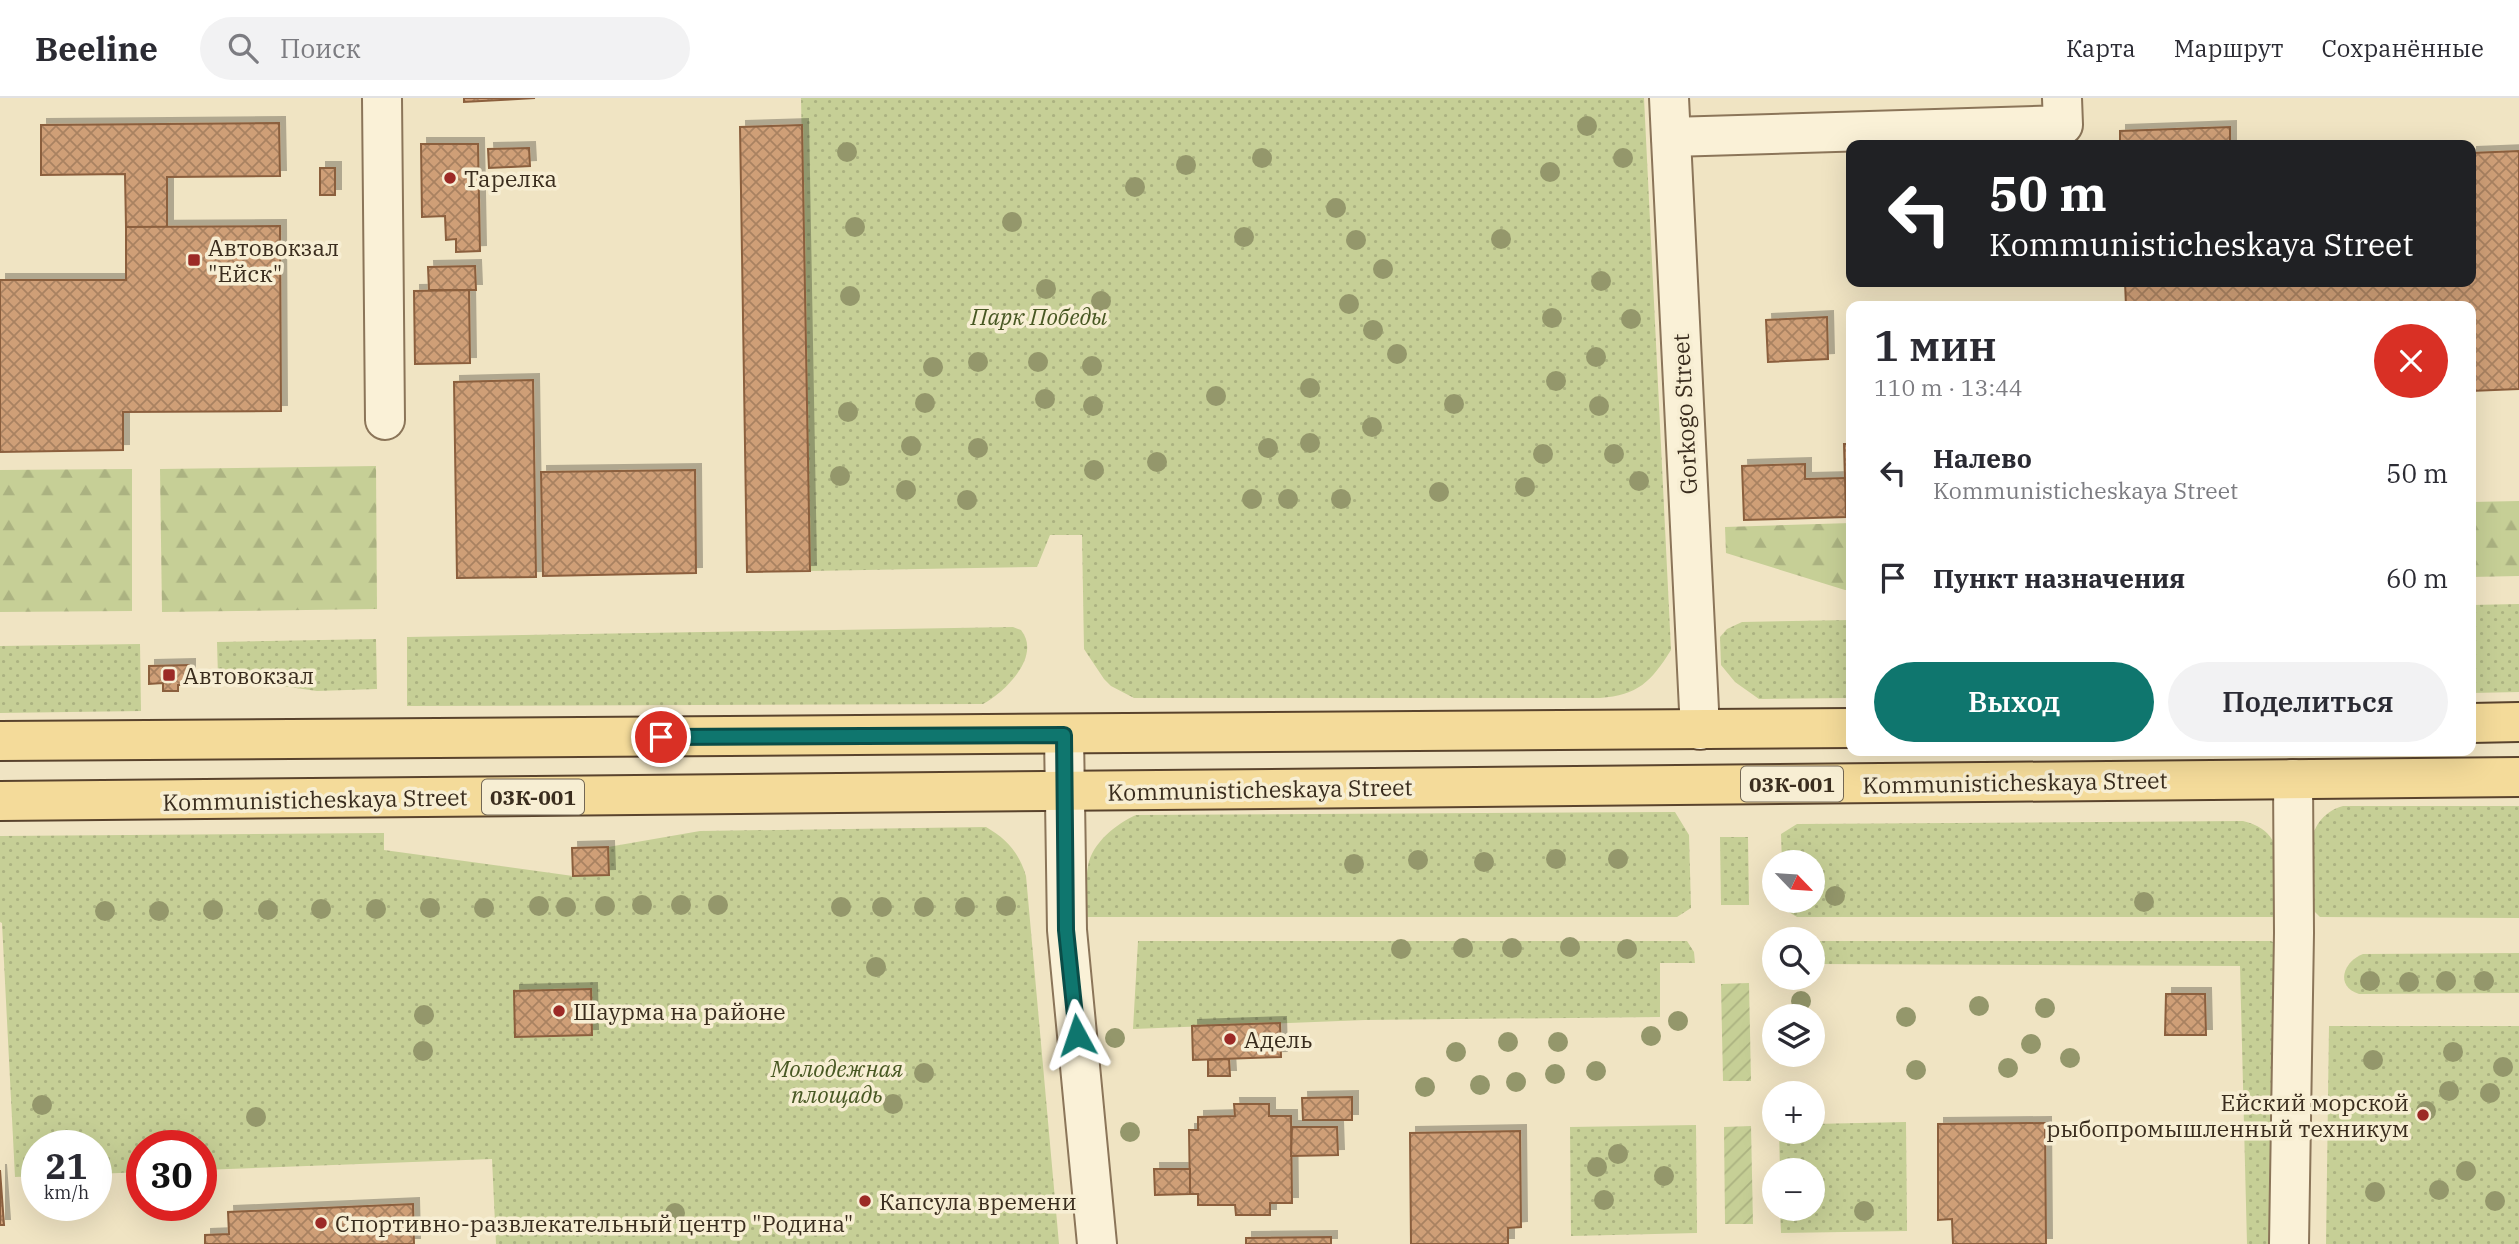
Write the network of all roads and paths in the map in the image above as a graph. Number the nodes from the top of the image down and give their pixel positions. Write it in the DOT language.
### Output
graph roads {
  1 [pos="382,98"];
  2 [pos="1669,98"];
  3 [pos="2062,98"];
  4 [pos="1671,137"];
  5 [pos="385,420"];
  6 [pos="2476,723"];
  7 [pos="2519,723"];
  8 [pos="1846,728"];
  9 [pos="1700,730"];
  10 [pos="1064,735"];
  11 [pos="0,741"];
  12 [pos="2519,777"];
  13 [pos="2293,779"];
  14 [pos="1066,791"];
  15 [pos="0,801"];
  16 [pos="1097,1244"];
  17 [pos="2289,1244"];
  1 -- 5 [label="street"];
  2 -- 4 [label="street, Gorkogo Street"];
  3 -- 4 [label="street"];
  4 -- 9 [label="street, Gorkogo Street"];
  6 -- 7 [label="main road"];
  8 -- 9 [label="main road"];
  9 -- 10 [label="main road"];
  10 -- 11 [label="main road"];
  10 -- 14 [label="street"];
  12 -- 13 [label="main road, Kommunisticheskaya Street / 03К-001"];
  13 -- 14 [label="main road, Kommunisticheskaya Street / 03К-001"];
  13 -- 17 [label="street"];
  14 -- 15 [label="main road, Kommunisticheskaya Street / 03К-001"];
  14 -- 16 [label="street"];
}
